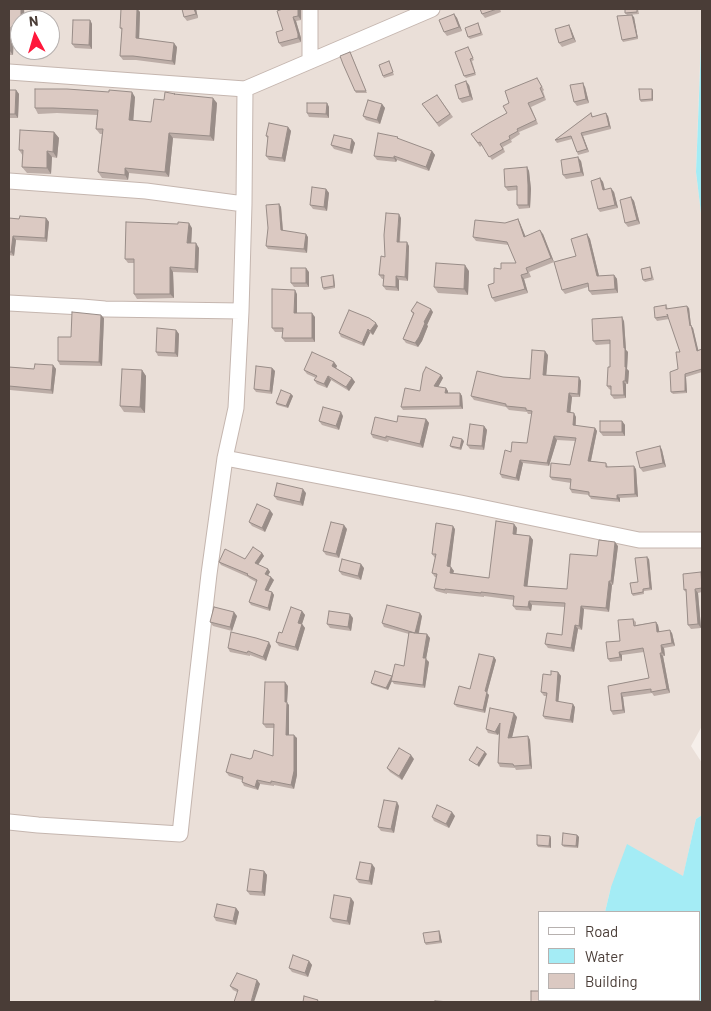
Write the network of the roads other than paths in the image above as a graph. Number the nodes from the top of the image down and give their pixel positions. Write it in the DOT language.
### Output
graph roads {
  1 [pos="310,9"];
  2 [pos="432,9"];
  3 [pos="310,61"];
  4 [pos="9,72"];
  5 [pos="245,89"];
  6 [pos="9,181"];
  7 [pos="244,204"];
  8 [pos="9,303"];
  9 [pos="241,311"];
  10 [pos="225,458"];
  11 [pos="702,540"];
  12 [pos="9,822"];
  1 -- 3 [label="street"];
  2 -- 3 [label="street"];
  3 -- 5 [label="street"];
  4 -- 5 [label="street"];
  5 -- 7 [label="street"];
  6 -- 7 [label="street"];
  7 -- 9 [label="street"];
  8 -- 9 [label="street"];
  9 -- 10 [label="street"];
  10 -- 11 [label="street"];
  10 -- 12 [label="street"];
}
